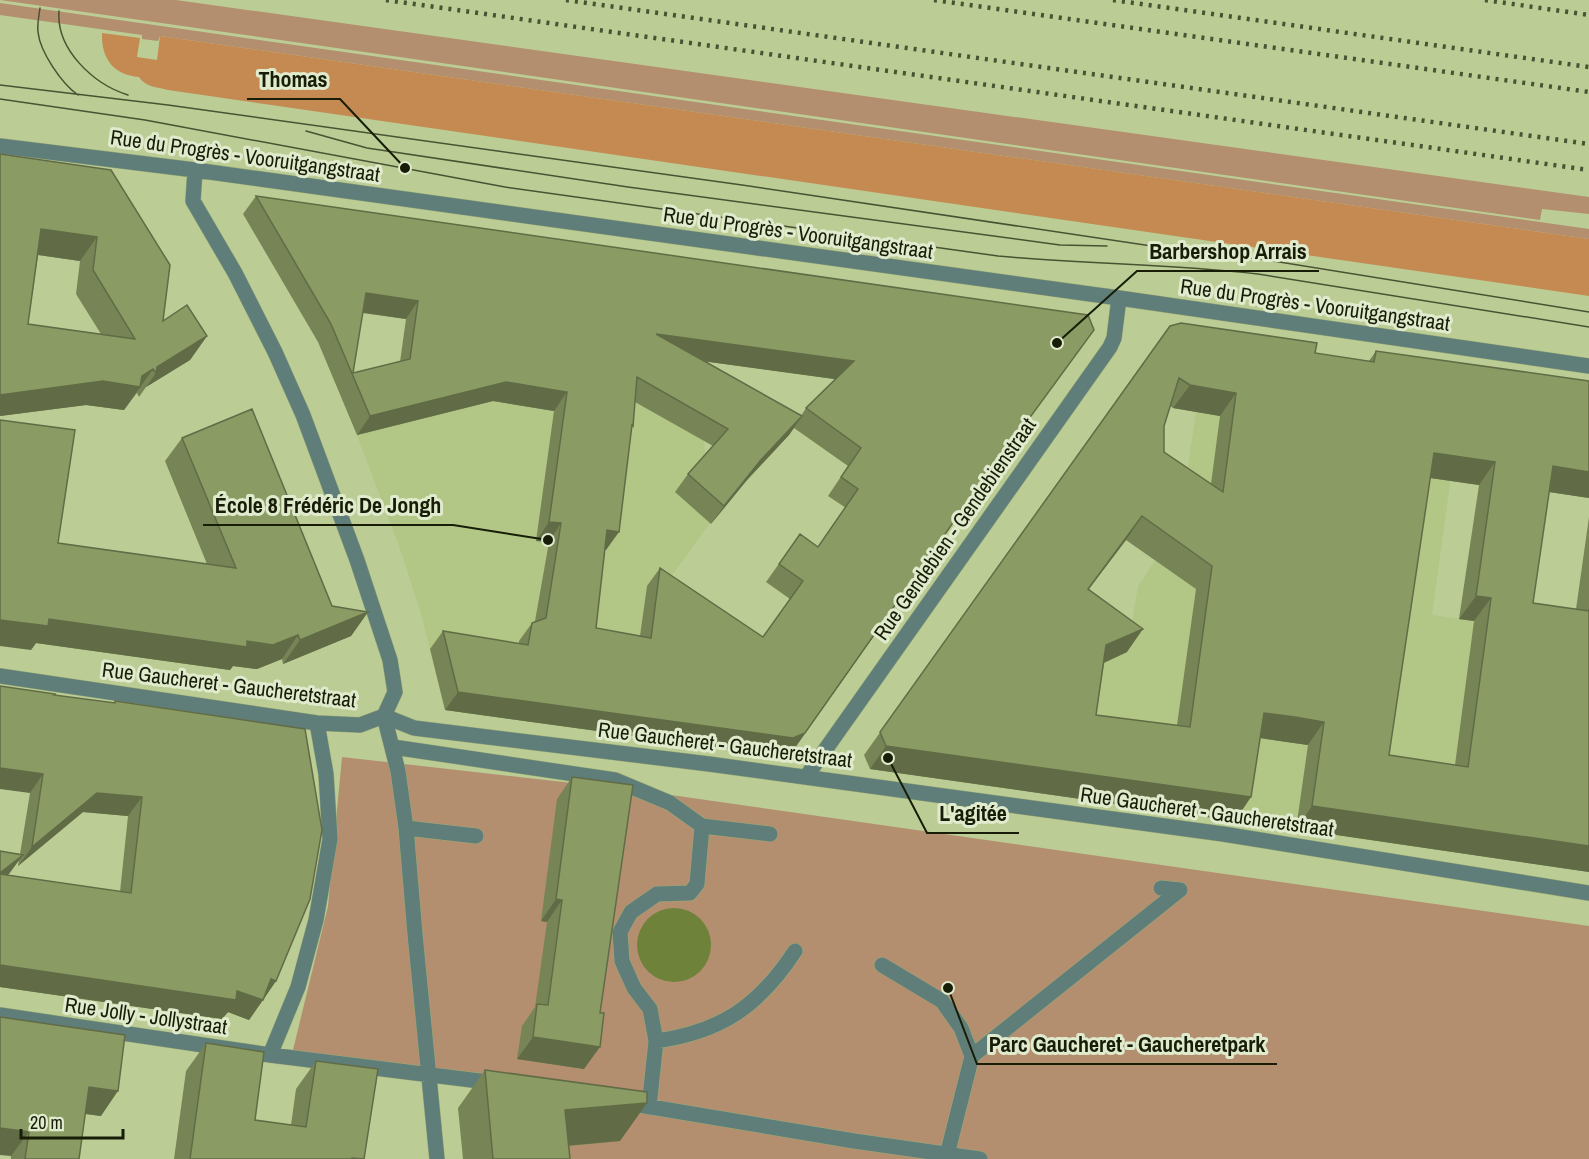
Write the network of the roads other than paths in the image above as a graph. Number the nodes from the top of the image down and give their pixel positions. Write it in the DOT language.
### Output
graph roads {
  1 [pos="0,146"];
  2 [pos="195,170"];
  3 [pos="1119,298"];
  4 [pos="1589,366"];
  5 [pos="0,676"];
  6 [pos="384,716"];
  7 [pos="317,723"];
  8 [pos="393,747"];
  9 [pos="806,777"];
  10 [pos="702,826"];
  11 [pos="406,828"];
  12 [pos="770,834"];
  13 [pos="476,836"];
  14 [pos="1161,888"];
  15 [pos="1589,893"];
  16 [pos="795,951"];
  17 [pos="882,965"];
  18 [pos="0,1015"];
  19 [pos="656,1041"];
  20 [pos="270,1055"];
  21 [pos="972,1056"];
  22 [pos="990,1058"];
  23 [pos="429,1075"];
  24 [pos="516,1086"];
  25 [pos="607,1100"];
  26 [pos="649,1107"];
  27 [pos="946,1157"];
  28 [pos="437,1159"];
  29 [pos="980,1159"];
  1 -- 2 [label="street, Rue du Progrès - Vooruitgangstraat"];
  2 -- 3 [label="street, Rue du Progrès - Vooruitgangstraat"];
  2 -- 6 [label="street"];
  3 -- 4 [label="street, Rue du Progrès - Vooruitgangstraat"];
  3 -- 9 [label="street, Rue Gendebien - Gendebienstraat"];
  5 -- 7 [label="street, Rue Gaucheret - Gaucheretstraat"];
  6 -- 7 [label="street, Rue Gaucheret - Gaucheretstraat"];
  6 -- 8 [label="street"];
  6 -- 9 [label="street, Rue Gaucheret - Gaucheretstraat"];
  7 -- 20 [label="street"];
  8 -- 10 [label="street"];
  8 -- 11 [label="street"];
  9 -- 15 [label="street, Rue Gaucheret - Gaucheretstraat"];
  10 -- 12 [label="street"];
  10 -- 19 [label="street"];
  11 -- 13 [label="street"];
  11 -- 23 [label="street"];
  14 -- 21 [label="street"];
  16 -- 19 [label="street"];
  17 -- 21 [label="street"];
  18 -- 20 [label="street, Rue Jolly - Jollystraat"];
  19 -- 26 [label="street"];
  20 -- 23 [label="street, Rue Jolly - Jollystraat"];
  21 -- 22 [label="street"];
  21 -- 27 [label="street"];
  23 -- 24 [label="street, Rue Jolly - Jollystraat"];
  23 -- 28 [label="street"];
  25 -- 26 [label="street"];
  26 -- 27 [label="street"];
  27 -- 29 [label="street"];
}
